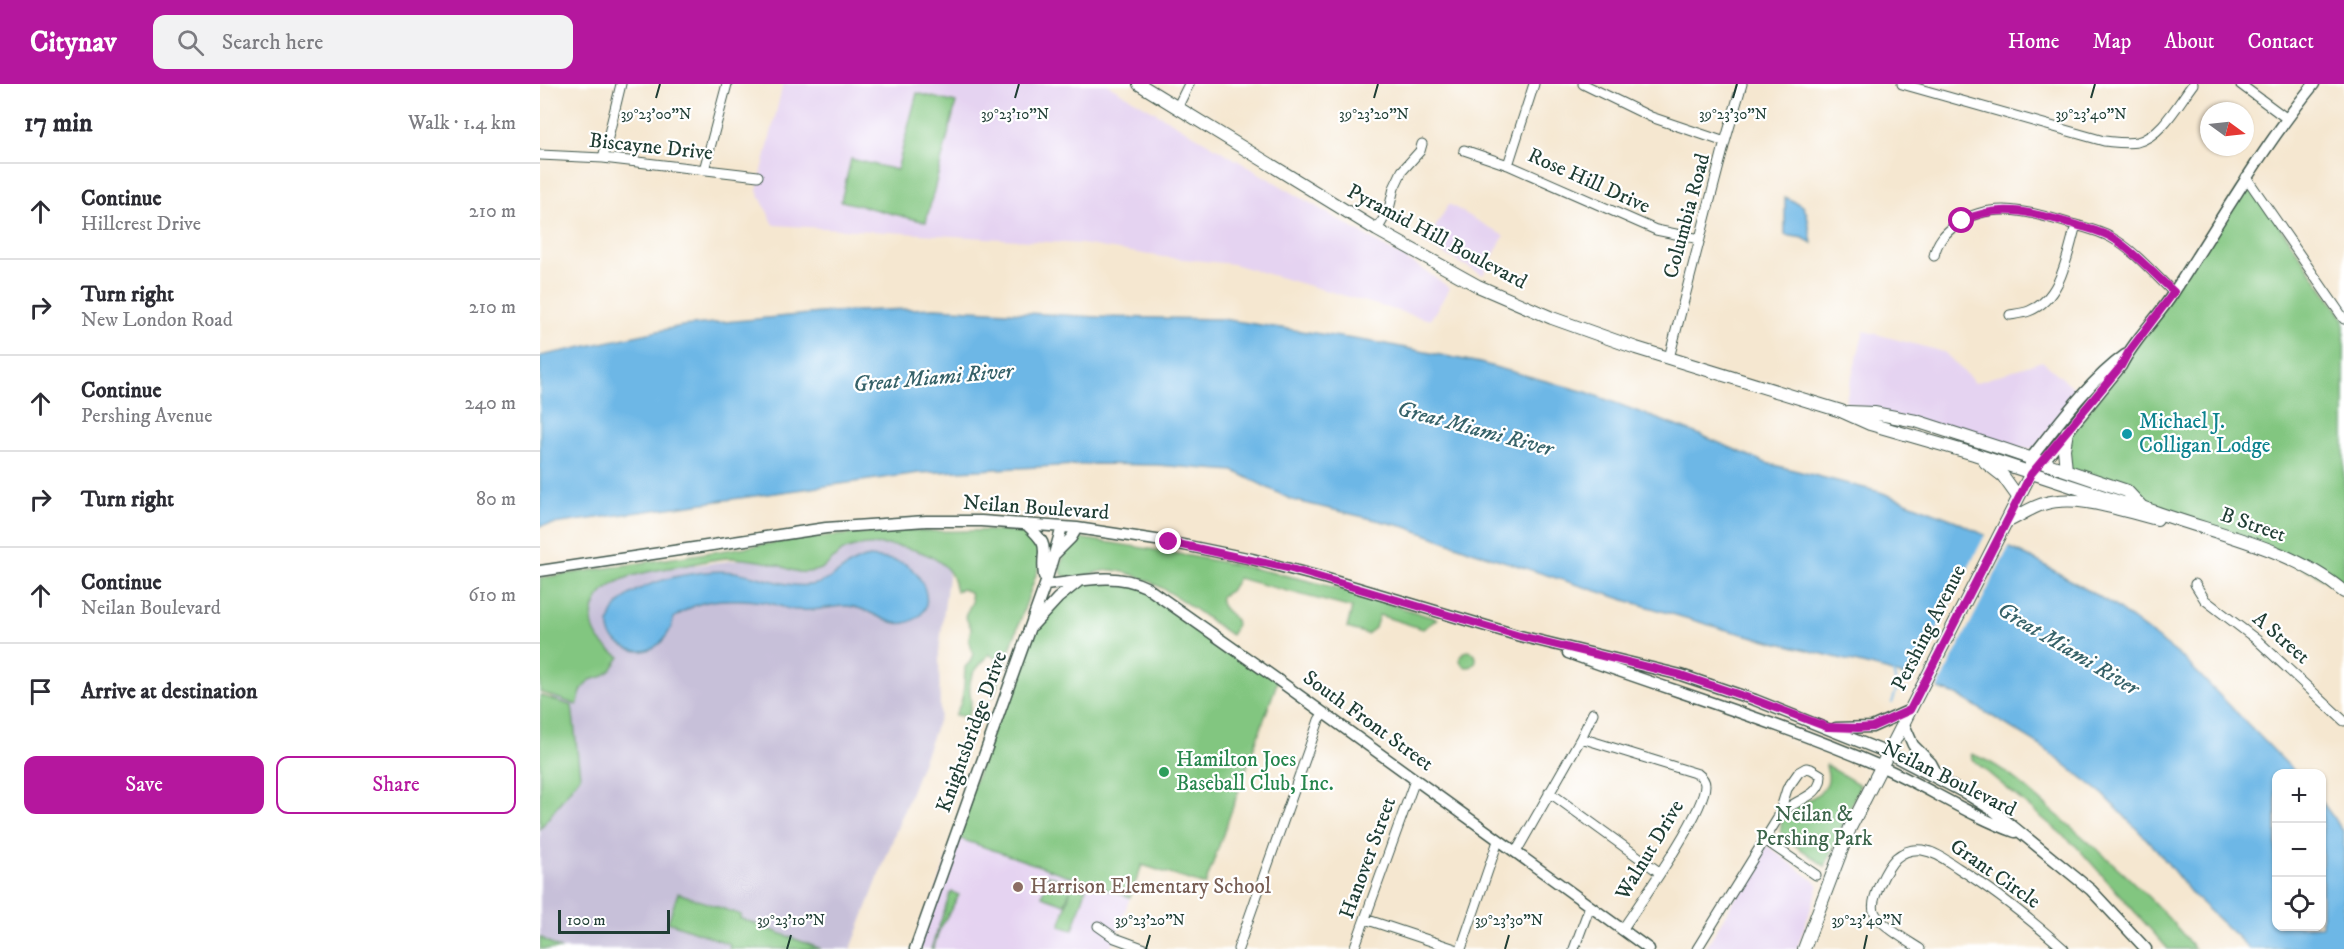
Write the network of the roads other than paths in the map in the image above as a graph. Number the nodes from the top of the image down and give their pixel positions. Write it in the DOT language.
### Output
graph roads {
  1 [pos="621,84"];
  2 [pos="727,84"];
  3 [pos="1139,84"];
  4 [pos="1189,84"];
  5 [pos="1534,84"];
  6 [pos="1583,84"];
  7 [pos="1742,84"];
  8 [pos="1902,84"];
  9 [pos="2193,84"];
  10 [pos="2240,84"];
  11 [pos="2314,84"];
  12 [pos="1607,89"];
  13 [pos="1177,108"];
  14 [pos="2286,118"];
  15 [pos="1725,142"];
  16 [pos="1422,144"];
  17 [pos="1464,150"];
  18 [pos="540,155"];
  19 [pos="603,158"];
  20 [pos="1508,165"];
  21 [pos="704,170"];
  22 [pos="758,176"];
  23 [pos="2246,177"];
  24 [pos="2076,225"];
  25 [pos="1377,230"];
  26 [pos="1700,239"];
  27 [pos="1934,256"];
  28 [pos="2174,292"];
  29 [pos="2010,315"];
  30 [pos="2344,319"];
  31 [pos="2128,353"];
  32 [pos="1669,358"];
  33 [pos="1841,411"];
  34 [pos="2067,432"];
  35 [pos="1974,454"];
  36 [pos="2037,460"];
  37 [pos="2066,470"];
  38 [pos="2031,474"];
  39 [pos="2018,497"];
  40 [pos="2142,507"];
  41 [pos="2006,522"];
  42 [pos="2182,522"];
  43 [pos="1026,524"];
  44 [pos="1062,527"];
  45 [pos="1077,528"];
  46 [pos="1054,554"];
  47 [pos="540,571"];
  48 [pos="1078,582"];
  49 [pos="2194,584"];
  50 [pos="1045,585"];
  51 [pos="2344,592"];
  52 [pos="1029,630"];
  53 [pos="1520,636"];
  54 [pos="1593,713"];
  55 [pos="1323,714"];
  56 [pos="1898,719"];
  57 [pos="2344,721"];
  58 [pos="1827,727"];
  59 [pos="1581,738"];
  60 [pos="1888,753"];
  61 [pos="1881,767"];
  62 [pos="1939,778"];
  63 [pos="1415,780"];
  64 [pos="1549,792"];
  65 [pos="1778,818"];
  66 [pos="2024,836"];
  67 [pos="1765,840"];
  68 [pos="1498,841"];
  69 [pos="1516,852"];
  70 [pos="1659,873"];
  71 [pos="1816,875"];
  72 [pos="1590,906"];
  73 [pos="1365,918"];
  74 [pos="1098,926"];
  75 [pos="1622,930"];
  76 [pos="915,949"];
  77 [pos="1145,949"];
  78 [pos="1238,949"];
  79 [pos="1354,949"];
  80 [pos="1455,949"];
  81 [pos="1461,949"];
  82 [pos="1574,949"];
  83 [pos="1649,949"];
  84 [pos="1697,949"];
  85 [pos="1804,949"];
  86 [pos="1920,949"];
  87 [pos="2064,949"];
  88 [pos="2146,949"];
  1 -- 19 [label="street"];
  2 -- 21 [label="street"];
  3 -- 13 [label="main road, Pyramid Hill Boulevard"];
  4 -- 13 [label="street"];
  5 -- 20 [label="street"];
  6 -- 12 [label="street"];
  7 -- 15 [label="street, Columbia Road"];
  8 -- 9 [label="street"];
  10 -- 14 [label="street"];
  11 -- 14 [label="street"];
  12 -- 15 [label="street"];
  13 -- 25 [label="main road, Pyramid Hill Boulevard"];
  14 -- 23 [label="street"];
  15 -- 26 [label="street, Columbia Road"];
  16 -- 25 [label="street"];
  17 -- 20 [label="street, Rose Hill Drive"];
  18 -- 19 [label="street, Biscayne Drive"];
  19 -- 21 [label="street, Biscayne Drive"];
  20 -- 26 [label="street, Rose Hill Drive"];
  21 -- 22 [label="street, Biscayne Drive"];
  23 -- 28 [label="street"];
  23 -- 30 [label="street"];
  24 -- 27 [label="street"];
  24 -- 28 [label="street"];
  24 -- 29 [label="street"];
  25 -- 32 [label="main road, Pyramid Hill Boulevard"];
  26 -- 32 [label="street, Columbia Road"];
  28 -- 31 [label="street"];
  31 -- 34 [label="street"];
  31 -- 36 [label="street"];
  32 -- 33 [label="main road, Pyramid Hill Boulevard"];
  33 -- 35 [label="main road, Pyramid Hill Boulevard"];
  33 -- 36 [label="main road, Pyramid Hill Boulevard"];
  34 -- 36 [label="street"];
  34 -- 37 [label="main road"];
  35 -- 38 [label="main road, Pyramid Hill Boulevard"];
  35 -- 39 [label="main road"];
  36 -- 37 [label="main road, B Street"];
  36 -- 38 [label="main road, Pershing Avenue"];
  37 -- 40 [label="main road, B Street"];
  38 -- 39 [label="main road, Pershing Avenue"];
  38 -- 40 [label="main road, B Street"];
  39 -- 41 [label="main road, Pershing Avenue"];
  40 -- 42 [label="main road, B Street"];
  41 -- 42 [label="main road"];
  41 -- 56 [label="main road, Pershing Avenue"];
  42 -- 51 [label="main road, B Street"];
  43 -- 44 [label="street, Neilan Boulevard"];
  43 -- 47 [label="street, Neilan Boulevard"];
  43 -- 50 [label="street"];
  44 -- 45 [label="street, Neilan Boulevard"];
  44 -- 46 [label="street, Knightsbridge Drive"];
  45 -- 46 [label="street"];
  45 -- 53 [label="street, Neilan Boulevard"];
  46 -- 50 [label="street, Knightsbridge Drive"];
  48 -- 50 [label="street, South Front Street"];
  48 -- 52 [label="street"];
  48 -- 55 [label="street, South Front Street"];
  49 -- 57 [label="street, A Street"];
  50 -- 52 [label="street, Knightsbridge Drive"];
  52 -- 76 [label="street, Knightsbridge Drive"];
  53 -- 58 [label="street, Neilan Boulevard"];
  53 -- 61 [label="street, Neilan Boulevard"];
  54 -- 59 [label="street"];
  55 -- 63 [label="street, South Front Street"];
  55 -- 78 [label="street"];
  56 -- 58 [label="street"];
  56 -- 60 [label="main road, Pershing Avenue"];
  56 -- 62 [label="street"];
  58 -- 60 [label="street, Neilan Boulevard"];
  59 -- 64 [label="street"];
  59 -- 70 [label="street, Walnut Drive"];
  60 -- 61 [label="main road, Pershing Avenue"];
  60 -- 62 [label="street, Neilan Boulevard"];
  61 -- 66 [label="street, Neilan Boulevard"];
  61 -- 85 [label="main road, Pershing Avenue"];
  62 -- 66 [label="street, Neilan Boulevard"];
  63 -- 68 [label="street, South Front Street"];
  63 -- 73 [label="street, Hanover Street"];
  64 -- 69 [label="street"];
  64 -- 70 [label="street"];
  65 -- 65 [label="street"];
  65 -- 67 [label="street"];
  66 -- 88 [label="street, Neilan Boulevard"];
  67 -- 71 [label="street"];
  67 -- 84 [label="street"];
  68 -- 69 [label="street, South Front Street"];
  68 -- 81 [label="street"];
  69 -- 72 [label="street, South Front Street"];
  70 -- 75 [label="street, Walnut Drive"];
  72 -- 75 [label="street, South Front Street"];
  72 -- 82 [label="street"];
  73 -- 79 [label="street, Hanover Street"];
  73 -- 80 [label="street"];
  74 -- 77 [label="street"];
  75 -- 83 [label="street, South Front Street"];
  86 -- 87 [label="street, Grant Circle"];
}
